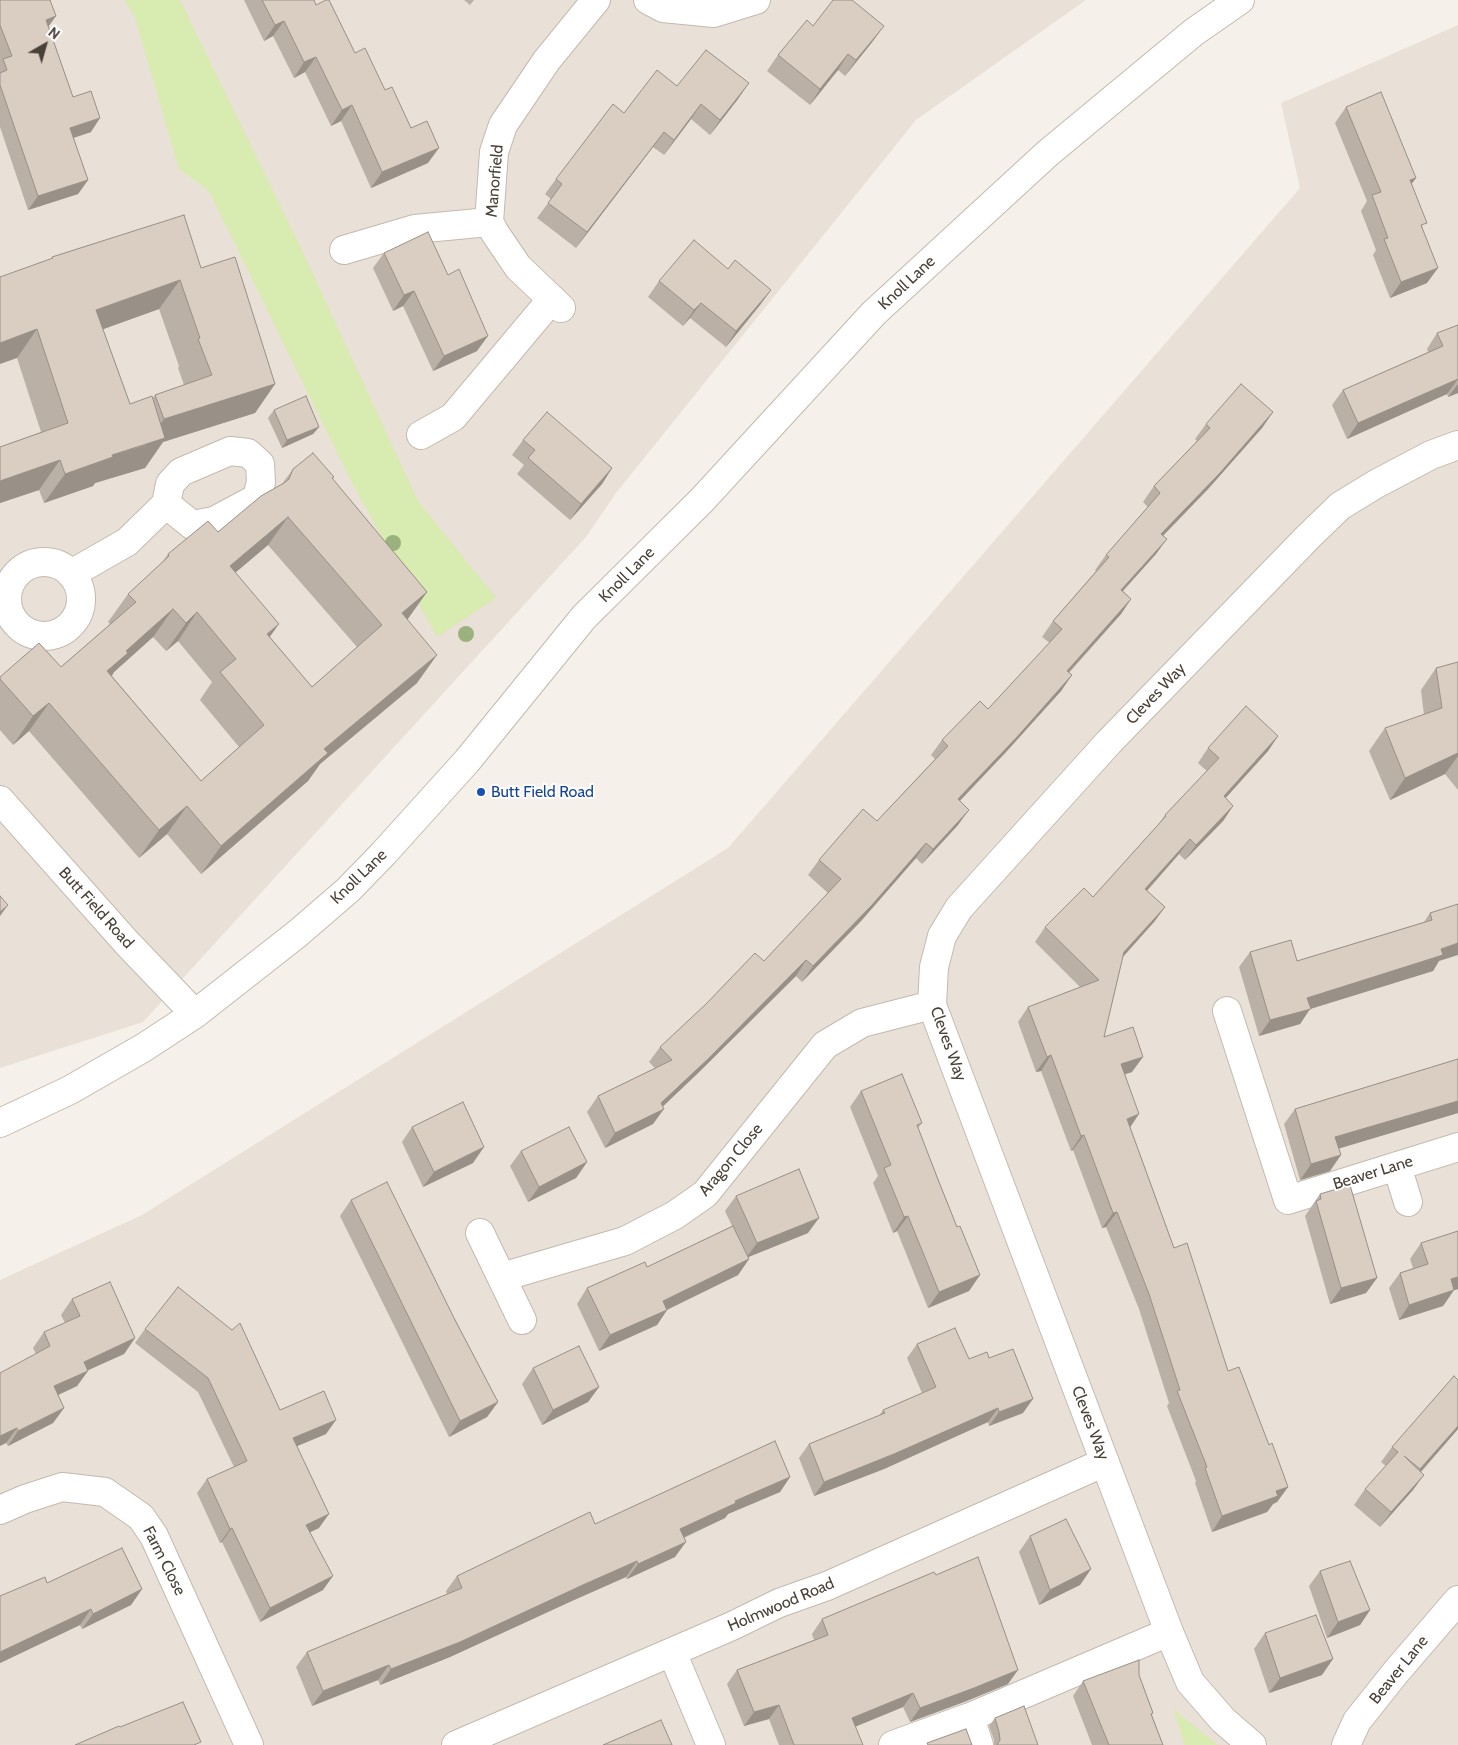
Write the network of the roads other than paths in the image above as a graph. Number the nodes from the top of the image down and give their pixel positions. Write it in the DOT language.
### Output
graph roads {
  1 [pos="596,0"];
  2 [pos="648,0"];
  3 [pos="756,0"];
  4 [pos="1240,0"];
  5 [pos="489,222"];
  6 [pos="344,250"];
  7 [pos="420,435"];
  8 [pos="1458,445"];
  9 [pos="166,504"];
  10 [pos="71,574"];
  11 [pos="9,631"];
  12 [pos="0,800"];
  13 [pos="932,1005"];
  14 [pos="1226,1010"];
  15 [pos="195,1014"];
  16 [pos="0,1123"];
  17 [pos="1458,1147"];
  18 [pos="1397,1166"];
  19 [pos="1408,1202"];
  20 [pos="480,1233"];
  21 [pos="502,1277"];
  22 [pos="522,1320"];
  23 [pos="1105,1462"];
  24 [pos="0,1510"];
  25 [pos="1458,1600"];
  26 [pos="1169,1632"];
  27 [pos="672,1652"];
  28 [pos="970,1718"];
  29 [pos="250,1745"];
  30 [pos="456,1745"];
  31 [pos="711,1745"];
  32 [pos="893,1745"];
  33 [pos="979,1745"];
  34 [pos="1252,1745"];
  35 [pos="1346,1745"];
  1 -- 5 [label="street, Manorfield"];
  2 -- 3 [label="street"];
  4 -- 15 [label="street, Knoll Lane"];
  5 -- 6 [label="street"];
  5 -- 7 [label="street, Manorfield"];
  8 -- 13 [label="street, Cleves Way"];
  9 -- 10 [label="street"];
  10 -- 11 [label="street"];
  10 -- 11 [label="street"];
  12 -- 15 [label="street, Butt Field Road"];
  13 -- 21 [label="street, Aragon Close"];
  13 -- 23 [label="street, Cleves Way"];
  14 -- 18 [label="street, Beaver Lane"];
  15 -- 16 [label="street, Knoll Lane"];
  17 -- 18 [label="street, Beaver Lane"];
  18 -- 19 [label="street"];
  20 -- 21 [label="street"];
  21 -- 22 [label="street"];
  23 -- 26 [label="street, Cleves Way"];
  23 -- 27 [label="street, Holmwood Road"];
  24 -- 29 [label="street, Farm Close"];
  25 -- 35 [label="street, Beaver Lane"];
  26 -- 28 [label="street"];
  26 -- 34 [label="street, Cleves Way"];
  27 -- 30 [label="street, Holmwood Road"];
  27 -- 31 [label="street"];
  28 -- 32 [label="street"];
  28 -- 33 [label="street"];
}
